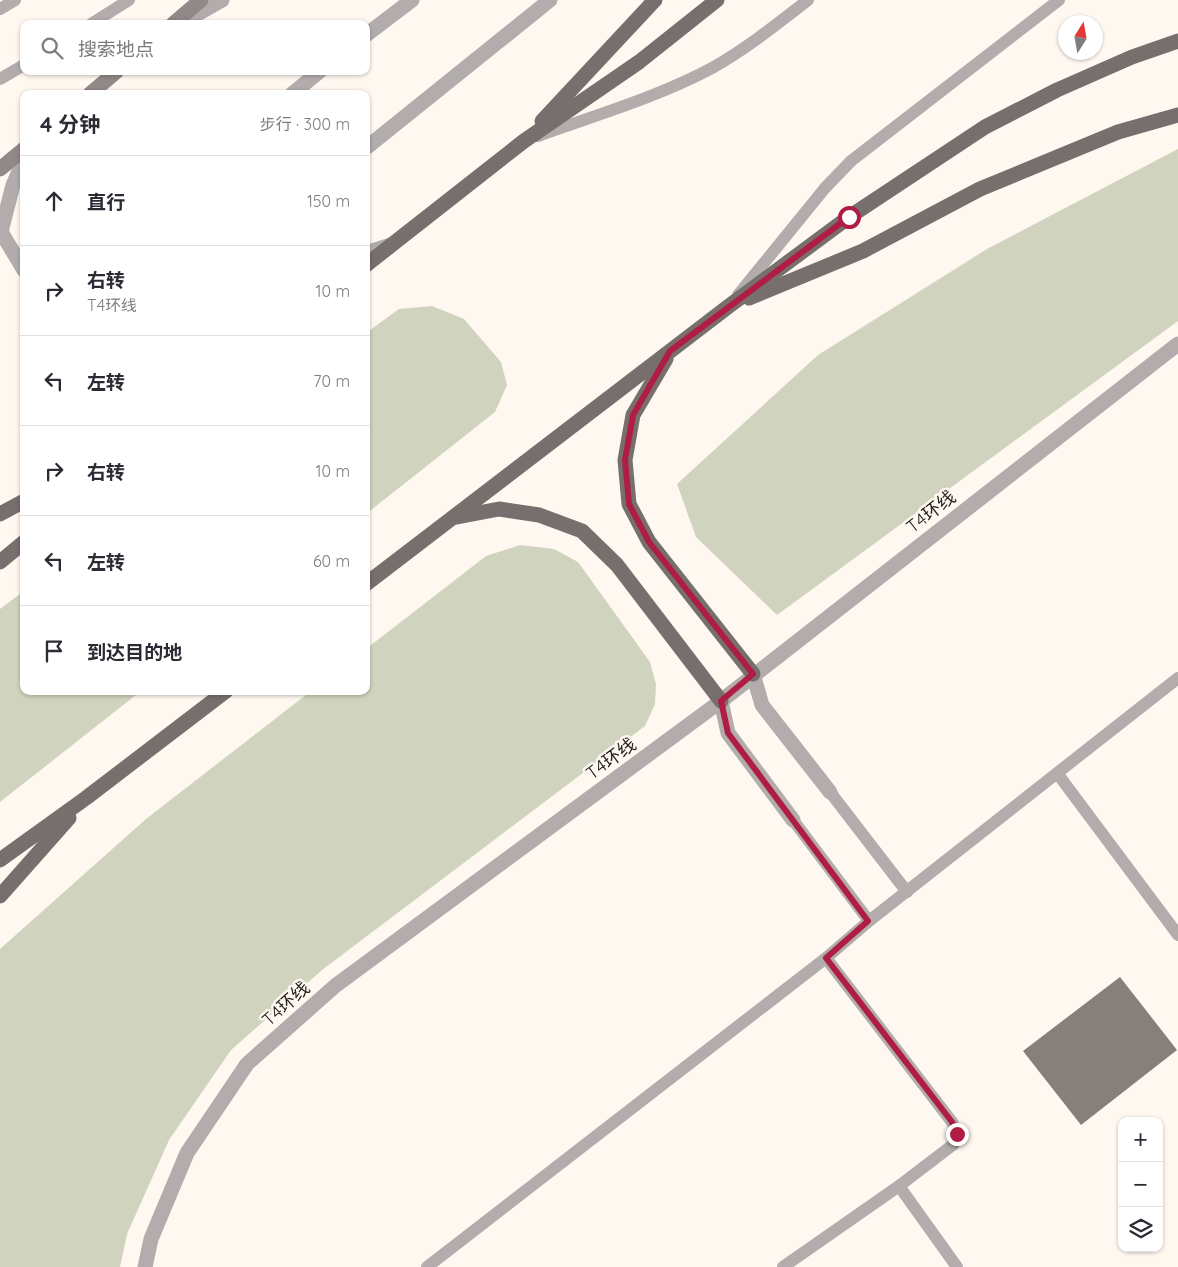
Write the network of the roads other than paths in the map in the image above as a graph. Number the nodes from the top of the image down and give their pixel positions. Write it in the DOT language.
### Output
graph roads {
  1 [pos="15,0"];
  2 [pos="129,0"];
  3 [pos="201,0"];
  4 [pos="222,0"];
  5 [pos="412,0"];
  6 [pos="550,0"];
  7 [pos="655,0"];
  8 [pos="717,0"];
  9 [pos="808,0"];
  10 [pos="1058,0"];
  11 [pos="0,9"];
  12 [pos="97,20"];
  13 [pos="178,20"];
  14 [pos="187,20"];
  15 [pos="370,33"];
  16 [pos="1178,41"];
  17 [pos="20,67"];
  18 [pos="112,75"];
  19 [pos="315,75"];
  20 [pos="0,78"];
  21 [pos="95,90"];
  22 [pos="297,90"];
  23 [pos="1178,115"];
  24 [pos="524,141"];
  25 [pos="370,145"];
  26 [pos="20,152"];
  27 [pos="0,169"];
  28 [pos="20,169"];
  29 [pos="390,245"];
  30 [pos="370,252"];
  31 [pos="370,262"];
  32 [pos="20,263"];
  33 [pos="729,306"];
  34 [pos="1178,344"];
  35 [pos="670,351"];
  36 [pos="20,503"];
  37 [pos="0,514"];
  38 [pos="453,518"];
  39 [pos="20,545"];
  40 [pos="0,562"];
  41 [pos="370,581"];
  42 [pos="753,674"];
  43 [pos="1178,678"];
  44 [pos="221,695"];
  45 [pos="721,701"];
  46 [pos="1057,773"];
  47 [pos="830,792"];
  48 [pos="86,798"];
  49 [pos="793,820"];
  50 [pos="0,860"];
  51 [pos="907,892"];
  52 [pos="0,896"];
  53 [pos="868,921"];
  54 [pos="1178,935"];
  55 [pos="826,958"];
  56 [pos="899,1186"];
  57 [pos="433,1265"];
  58 [pos="145,1267"];
  59 [pos="783,1267"];
  60 [pos="957,1267"];
  1 -- 11 [label="lane"];
  2 -- 12 [label="lane"];
  3 -- 13 [label="main road"];
  4 -- 14 [label="street"];
  5 -- 15 [label="street"];
  6 -- 25 [label="street"];
  7 -- 24 [label="main road"];
  8 -- 24 [label="main road"];
  9 -- 24 [label="lane"];
  10 -- 33 [label="lane"];
  16 -- 33 [label="main road"];
  17 -- 20 [label="lane"];
  18 -- 21 [label="main road"];
  19 -- 22 [label="street"];
  23 -- 33 [label="main road"];
  24 -- 29 [label="main road"];
  26 -- 27 [label="main road"];
  28 -- 32 [label="street"];
  29 -- 30 [label="street"];
  29 -- 31 [label="main road"];
  33 -- 35 [label="main road"];
  34 -- 42 [label="street, T4环线"];
  35 -- 38 [label="main road"];
  35 -- 42 [label="main road"];
  36 -- 37 [label="main road"];
  38 -- 41 [label="main road"];
  38 -- 45 [label="main road"];
  39 -- 40 [label="main road"];
  42 -- 45 [label="street, T4环线"];
  42 -- 47 [label="street"];
  43 -- 46 [label="lane"];
  44 -- 48 [label="main road"];
  45 -- 49 [label="street"];
  45 -- 58 [label="street, T4环线"];
  46 -- 51 [label="lane"];
  46 -- 54 [label="lane"];
  47 -- 51 [label="lane"];
  48 -- 50 [label="main road"];
  48 -- 52 [label="main road"];
  49 -- 53 [label="lane"];
  51 -- 53 [label="lane"];
  53 -- 55 [label="lane"];
  55 -- 56 [label="lane"];
  55 -- 57 [label="lane"];
  56 -- 59 [label="lane"];
  56 -- 60 [label="lane"];
}
